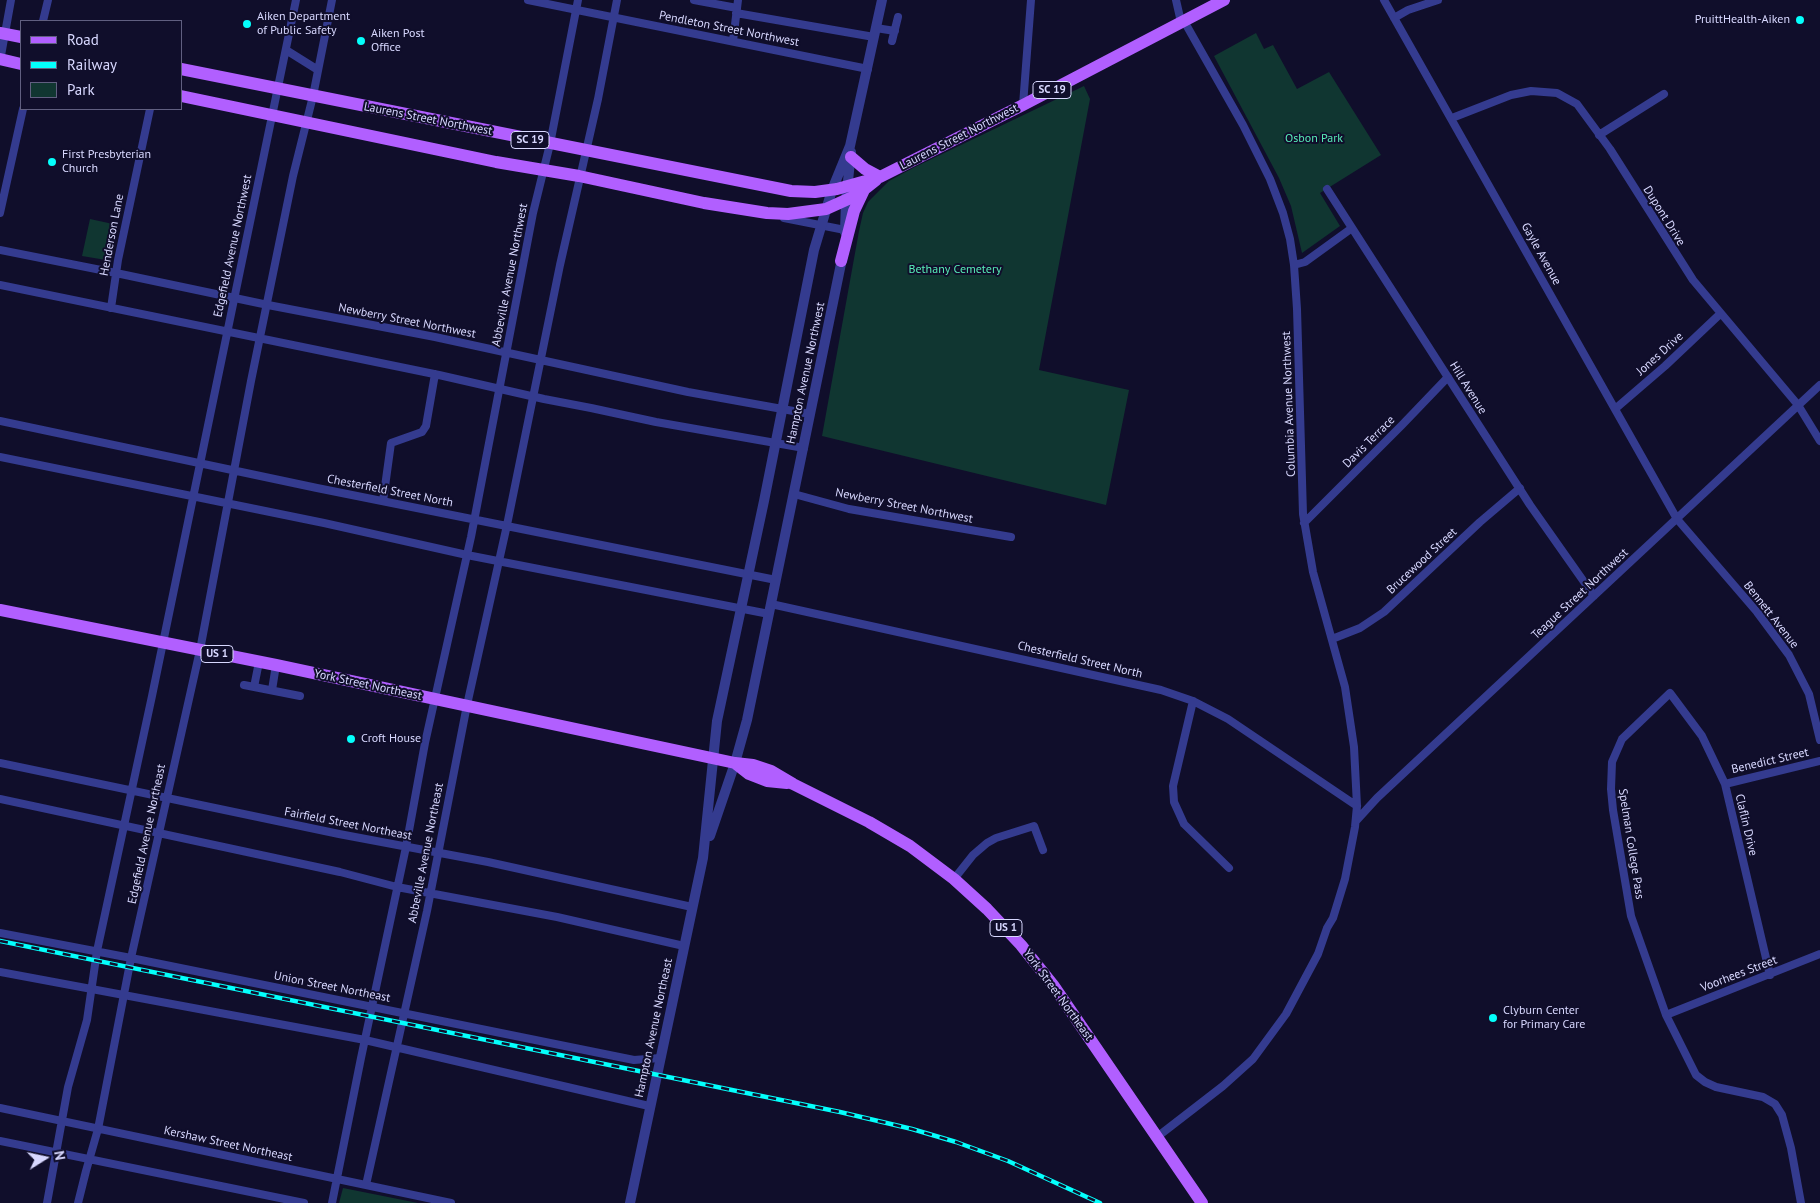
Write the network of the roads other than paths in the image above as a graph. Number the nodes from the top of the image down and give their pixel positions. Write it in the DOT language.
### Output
graph roads {
  1 [pos="11,0"];
  2 [pos="48,0"];
  3 [pos="296,0"];
  4 [pos="332,0"];
  5 [pos="528,0"];
  6 [pos="578,0"];
  7 [pos="617,0"];
  8 [pos="694,0"];
  9 [pos="882,0"];
  10 [pos="1031,0"];
  11 [pos="1176,0"];
  12 [pos="1224,0"];
  13 [pos="1384,0"];
  14 [pos="1438,0"];
  15 [pos="737,7"];
  16 [pos="576,10"];
  17 [pos="898,17"];
  18 [pos="614,18"];
  19 [pos="1394,18"];
  20 [pos="43,20"];
  21 [pos="1182,22"];
  22 [pos="894,32"];
  23 [pos="2,33"];
  24 [pos="875,33"];
  25 [pos="20,37"];
  26 [pos="733,41"];
  27 [pos="892,41"];
  28 [pos="286,50"];
  29 [pos="0,60"];
  30 [pos="20,64"];
  31 [pos="182,69"];
  32 [pos="868,69"];
  33 [pos="318,70"];
  34 [pos="277,89"];
  35 [pos="1664,94"];
  36 [pos="182,96"];
  37 [pos="313,96"];
  38 [pos="1023,105"];
  39 [pos="23,110"];
  40 [pos="150,110"];
  41 [pos="272,115"];
  42 [pos="1452,118"];
  43 [pos="307,123"];
  44 [pos="1599,134"];
  45 [pos="550,144"];
  46 [pos="585,151"];
  47 [pos="851,151"];
  48 [pos="543,169"];
  49 [pos="579,176"];
  50 [pos="880,177"];
  51 [pos="847,186"];
  52 [pos="865,188"];
  53 [pos="1328,189"];
  54 [pos="832,190"];
  55 [pos="806,192"];
  56 [pos="846,200"];
  57 [pos="826,209"];
  58 [pos="803,212"];
  59 [pos="0,213"];
  60 [pos="767,213"];
  61 [pos="820,226"];
  62 [pos="1352,228"];
  63 [pos="845,230"];
  64 [pos="0,250"];
  65 [pos="842,261"];
  66 [pos="1294,265"];
  67 [pos="116,273"];
  68 [pos="0,285"];
  69 [pos="234,298"];
  70 [pos="268,305"];
  71 [pos="111,308"];
  72 [pos="1720,314"];
  73 [pos="227,332"];
  74 [pos="261,338"];
  75 [pos="507,353"];
  76 [pos="540,360"];
  77 [pos="435,374"];
  78 [pos="1448,377"];
  79 [pos="1820,385"];
  80 [pos="499,388"];
  81 [pos="533,397"];
  82 [pos="1798,405"];
  83 [pos="1615,409"];
  84 [pos="782,410"];
  85 [pos="810,414"];
  86 [pos="0,421"];
  87 [pos="1820,441"];
  88 [pos="775,443"];
  89 [pos="804,448"];
  90 [pos="0,457"];
  91 [pos="200,463"];
  92 [pos="235,470"];
  93 [pos="1520,488"];
  94 [pos="794,494"];
  95 [pos="193,497"];
  96 [pos="383,501"];
  97 [pos="228,504"];
  98 [pos="1677,519"];
  99 [pos="474,520"];
  100 [pos="1304,523"];
  101 [pos="507,526"];
  102 [pos="1011,537"];
  103 [pos="466,555"];
  104 [pos="499,561"];
  105 [pos="748,574"];
  106 [pos="776,580"];
  107 [pos="1594,596"];
  108 [pos="771,604"];
  109 [pos="741,609"];
  110 [pos="0,610"];
  111 [pos="769,614"];
  112 [pos="1332,639"];
  113 [pos="162,643"];
  114 [pos="200,650"];
  115 [pos="259,662"];
  116 [pos="276,666"];
  117 [pos="244,685"];
  118 [pos="254,687"];
  119 [pos="272,690"];
  120 [pos="1670,693"];
  121 [pos="300,696"];
  122 [pos="435,699"];
  123 [pos="1193,701"];
  124 [pos="466,705"];
  125 [pos="1820,740"];
  126 [pos="713,758"];
  127 [pos="1820,761"];
  128 [pos="0,763"];
  129 [pos="734,763"];
  130 [pos="1725,784"];
  131 [pos="131,790"];
  132 [pos="167,798"];
  133 [pos="0,799"];
  134 [pos="1357,806"];
  135 [pos="1356,821"];
  136 [pos="124,825"];
  137 [pos="160,832"];
  138 [pos="406,846"];
  139 [pos="1043,850"];
  140 [pos="438,852"];
  141 [pos="702,858"];
  142 [pos="1229,868"];
  143 [pos="954,878"];
  144 [pos="397,887"];
  145 [pos="430,894"];
  146 [pos="692,907"];
  147 [pos="0,933"];
  148 [pos="684,946"];
  149 [pos="97,951"];
  150 [pos="1820,954"];
  151 [pos="131,958"];
  152 [pos="0,972"];
  153 [pos="1770,975"];
  154 [pos="92,989"];
  155 [pos="124,996"];
  156 [pos="372,1007"];
  157 [pos="404,1013"];
  158 [pos="1666,1015"];
  159 [pos="365,1040"];
  160 [pos="397,1048"];
  161 [pos="660,1058"];
  162 [pos="649,1106"];
  163 [pos="0,1108"];
  164 [pos="62,1121"];
  165 [pos="98,1129"];
  166 [pos="1157,1137"];
  167 [pos="0,1141"];
  168 [pos="57,1152"];
  169 [pos="89,1159"];
  170 [pos="337,1179"];
  171 [pos="366,1185"];
  172 [pos="47,1203"];
  173 [pos="78,1203"];
  174 [pos="304,1203"];
  175 [pos="332,1203"];
  176 [pos="451,1203"];
  177 [pos="630,1203"];
  178 [pos="1202,1203"];
  179 [pos="1801,1203"];
  1 -- 23 [label="street"];
  2 -- 20 [label="street"];
  3 -- 28 [label="street, Edgefield Avenue Northwest"];
  4 -- 33 [label="street"];
  5 -- 16 [label="street, Pendleton Street Northwest"];
  6 -- 16 [label="street, Abbeville Avenue Northwest"];
  7 -- 18 [label="street"];
  8 -- 15 [label="street, Pendleton Street Northwest"];
  9 -- 24 [label="street, Hampton Avenue Northwest"];
  10 -- 38 [label="street"];
  11 -- 21 [label="street, Columbia Avenue Northwest"];
  12 -- 21 [label="main road, Laurens Street Northwest / SC 19"];
  13 -- 19 [label="street, Gayle Avenue"];
  14 -- 19 [label="street"];
  15 -- 24 [label="street, Pendleton Street Northwest"];
  15 -- 26 [label="street"];
  16 -- 18 [label="street, Pendleton Street Northwest"];
  16 -- 45 [label="street, Abbeville Avenue Northwest"];
  17 -- 22 [label="street"];
  18 -- 26 [label="street, Pendleton Street Northwest"];
  18 -- 46 [label="street"];
  19 -- 42 [label="street, Gayle Avenue"];
  21 -- 38 [label="main road, Laurens Street Northwest / SC 19"];
  21 -- 66 [label="street, Columbia Avenue Northwest"];
  22 -- 24 [label="street, Pendleton Street Northwest"];
  22 -- 27 [label="street"];
  23 -- 25 [label="main road"];
  23 -- 29 [label="street"];
  24 -- 32 [label="street, Hampton Avenue Northwest"];
  26 -- 32 [label="street, Pendleton Street Northwest"];
  28 -- 33 [label="street"];
  28 -- 34 [label="street, Edgefield Avenue Northwest"];
  29 -- 30 [label="main road"];
  31 -- 34 [label="main road, Laurens Street Northwest / SC 19"];
  32 -- 47 [label="street, Hampton Avenue Northwest"];
  33 -- 37 [label="street"];
  34 -- 37 [label="main road, Laurens Street Northwest / SC 19"];
  34 -- 41 [label="street, Edgefield Avenue Northwest"];
  35 -- 44 [label="street"];
  36 -- 41 [label="main road, Laurens Street Northwest / SC 19"];
  37 -- 43 [label="street"];
  37 -- 45 [label="main road, Laurens Street Northwest / SC 19"];
  38 -- 50 [label="main road, Laurens Street Northwest / SC 19"];
  39 -- 59 [label="street"];
  40 -- 67 [label="street, Henderson Lane"];
  41 -- 43 [label="main road, Laurens Street Northwest / SC 19"];
  41 -- 69 [label="street, Edgefield Avenue Northwest"];
  42 -- 44 [label="street, Dupont Drive"];
  42 -- 83 [label="street, Gayle Avenue"];
  43 -- 48 [label="main road, Laurens Street Northwest / SC 19"];
  43 -- 70 [label="street"];
  44 -- 72 [label="street, Dupont Drive"];
  45 -- 46 [label="main road, Laurens Street Northwest / SC 19"];
  45 -- 48 [label="street, Abbeville Avenue Northwest"];
  46 -- 49 [label="street"];
  46 -- 55 [label="main road, Laurens Street Northwest / SC 19"];
  47 -- 50 [label="main road"];
  47 -- 51 [label="street, Hampton Avenue Northwest"];
  47 -- 54 [label="street, Hampton Avenue Northwest"];
  48 -- 49 [label="main road, Laurens Street Northwest / SC 19"];
  48 -- 75 [label="street, Abbeville Avenue Northwest"];
  49 -- 60 [label="main road, Laurens Street Northwest / SC 19"];
  49 -- 76 [label="street"];
  50 -- 51 [label="main road, Laurens Street Northwest / SC 19"];
  50 -- 52 [label="main road, Laurens Street Northwest / SC 19"];
  51 -- 54 [label="main road, Laurens Street Northwest / SC 19"];
  51 -- 56 [label="street, Hampton Avenue Northwest"];
  52 -- 56 [label="main road, Laurens Street Northwest / SC 19"];
  52 -- 65 [label="main road"];
  53 -- 62 [label="street, Hill Avenue"];
  54 -- 55 [label="main road, Laurens Street Northwest / SC 19"];
  54 -- 57 [label="street, Hampton Avenue Northwest"];
  55 -- 58 [label="main road"];
  56 -- 57 [label="main road, Laurens Street Northwest / SC 19"];
  56 -- 63 [label="street, Hampton Avenue Northwest"];
  57 -- 58 [label="main road, Laurens Street Northwest / SC 19"];
  57 -- 61 [label="street, Hampton Avenue Northwest"];
  58 -- 60 [label="main road, Laurens Street Northwest / SC 19"];
  60 -- 61 [label="street, Laurens Street Northwest"];
  61 -- 63 [label="street, Laurens Street Northwest"];
  61 -- 84 [label="street, Hampton Avenue Northwest"];
  62 -- 66 [label="street"];
  62 -- 78 [label="street, Hill Avenue"];
  63 -- 65 [label="street, Hampton Avenue Northwest"];
  64 -- 67 [label="street, Newberry Street Northwest"];
  65 -- 85 [label="street, Hampton Avenue Northwest"];
  66 -- 100 [label="street, Columbia Avenue Northwest"];
  67 -- 69 [label="street, Newberry Street Northwest"];
  67 -- 71 [label="street, Henderson Lane"];
  68 -- 71 [label="street"];
  69 -- 70 [label="street, Newberry Street Northwest"];
  69 -- 73 [label="street, Edgefield Avenue Northwest"];
  70 -- 74 [label="street"];
  70 -- 75 [label="street, Newberry Street Northwest"];
  71 -- 73 [label="street"];
  72 -- 82 [label="street, Dupont Drive"];
  72 -- 83 [label="street, Jones Drive"];
  73 -- 74 [label="street"];
  73 -- 91 [label="street, Edgefield Avenue Northwest"];
  74 -- 77 [label="street"];
  74 -- 92 [label="street"];
  75 -- 76 [label="street, Newberry Street Northwest"];
  75 -- 80 [label="street, Abbeville Avenue Northwest"];
  76 -- 81 [label="street"];
  76 -- 84 [label="street, Newberry Street Northwest"];
  77 -- 80 [label="street"];
  77 -- 96 [label="street"];
  78 -- 93 [label="street, Hill Avenue"];
  78 -- 100 [label="street, Davis Terrace"];
  79 -- 82 [label="street, Teague Street Northwest"];
  80 -- 81 [label="street"];
  80 -- 99 [label="street, Abbeville Avenue Northwest"];
  81 -- 88 [label="street"];
  81 -- 101 [label="street"];
  82 -- 87 [label="street, Dupont Drive"];
  82 -- 98 [label="street, Teague Street Northwest"];
  83 -- 98 [label="street, Gayle Avenue"];
  84 -- 85 [label="street, Newberry Street Northwest"];
  84 -- 88 [label="street, Hampton Avenue Northwest"];
  85 -- 89 [label="street, Hampton Avenue Northwest"];
  86 -- 91 [label="street, Chesterfield Street North"];
  88 -- 89 [label="street"];
  88 -- 105 [label="street, Hampton Avenue Northwest"];
  89 -- 94 [label="street, Hampton Avenue Northwest"];
  90 -- 95 [label="street"];
  91 -- 92 [label="street, Chesterfield Street North"];
  91 -- 95 [label="street, Edgefield Avenue Northwest"];
  92 -- 96 [label="street, Chesterfield Street North"];
  92 -- 97 [label="street, Edgefield Avenue Northeast"];
  93 -- 107 [label="street, Hill Avenue"];
  93 -- 112 [label="street, Brucewood Street"];
  94 -- 102 [label="street, Newberry Street Northwest"];
  94 -- 106 [label="street, Hampton Avenue Northwest"];
  95 -- 97 [label="street"];
  95 -- 113 [label="street, Edgefield Avenue Northeast"];
  96 -- 99 [label="street, Chesterfield Street North"];
  97 -- 103 [label="street"];
  97 -- 114 [label="street, Edgefield Avenue Northeast"];
  98 -- 107 [label="street, Teague Street Northwest"];
  98 -- 125 [label="street, Bennett Avenue"];
  99 -- 101 [label="street, Chesterfield Street North"];
  99 -- 103 [label="street, Abbeville Avenue Northwest"];
  100 -- 112 [label="street, Columbia Avenue Northwest"];
  101 -- 104 [label="street, Abbeville Avenue Northeast"];
  101 -- 105 [label="street, Chesterfield Street North"];
  103 -- 104 [label="street"];
  103 -- 122 [label="street, Abbeville Avenue Northeast"];
  104 -- 109 [label="street"];
  104 -- 124 [label="street, Abbeville Avenue Northeast"];
  105 -- 106 [label="street, Chesterfield Street North"];
  105 -- 109 [label="street, Hampton Avenue Northeast"];
  106 -- 108 [label="street, Hampton Avenue Northwest"];
  107 -- 135 [label="street, Teague Street Northwest"];
  108 -- 111 [label="street, Hampton Avenue Northeast"];
  108 -- 123 [label="street, Chesterfield Street North"];
  109 -- 111 [label="street"];
  109 -- 126 [label="street, Hampton Avenue Northeast"];
  110 -- 113 [label="main road, York Street Northeast / US 1"];
  111 -- 129 [label="street, Hampton Avenue Northeast"];
  112 -- 134 [label="street, Columbia Avenue Northwest"];
  113 -- 114 [label="main road, York Street Northeast / US 1"];
  113 -- 131 [label="street, Edgefield Avenue Northeast"];
  114 -- 115 [label="main road, York Street Northeast / US 1"];
  114 -- 132 [label="street, Edgefield Avenue Northeast"];
  115 -- 116 [label="main road, York Street Northeast / US 1"];
  115 -- 118 [label="street"];
  116 -- 119 [label="street"];
  116 -- 122 [label="main road, York Street Northeast / US 1"];
  117 -- 118 [label="street"];
  118 -- 119 [label="street"];
  119 -- 121 [label="street"];
  120 -- 130 [label="street, Claflin Drive"];
  120 -- 158 [label="street, Spelman College Pass"];
  122 -- 124 [label="main road, York Street Northeast / US 1"];
  122 -- 138 [label="street, Abbeville Avenue Northeast"];
  123 -- 134 [label="street, Chesterfield Street North"];
  123 -- 142 [label="street"];
  124 -- 126 [label="main road, York Street Northeast / US 1"];
  124 -- 140 [label="street, Abbeville Avenue Northeast"];
  126 -- 129 [label="main road, York Street Northeast / US 1"];
  126 -- 141 [label="street, Hampton Avenue Northeast"];
  127 -- 130 [label="street, Benedict Street"];
  128 -- 131 [label="street, Fairfield Street Northeast"];
  129 -- 141 [label="street, Hampton Avenue Northeast"];
  129 -- 143 [label="main road, York Street Northeast / US 1"];
  130 -- 153 [label="street, Claflin Drive"];
  131 -- 132 [label="street, Fairfield Street Northeast"];
  131 -- 136 [label="street, Edgefield Avenue Northeast"];
  132 -- 137 [label="street, Edgefield Avenue Northeast"];
  132 -- 138 [label="street, Fairfield Street Northeast"];
  133 -- 136 [label="street"];
  134 -- 135 [label="street, Columbia Avenue Northwest"];
  135 -- 166 [label="street, Columbia Avenue Northwest"];
  136 -- 137 [label="street"];
  136 -- 149 [label="street, Edgefield Avenue Northeast"];
  137 -- 144 [label="street"];
  137 -- 151 [label="street, Edgefield Avenue Northeast"];
  138 -- 140 [label="street, Fairfield Street Northeast"];
  138 -- 144 [label="street, Abbeville Avenue Northeast"];
  139 -- 143 [label="street"];
  140 -- 145 [label="street, Abbeville Avenue Northeast"];
  140 -- 146 [label="street, Fairfield Street Northeast"];
  141 -- 146 [label="street, Hampton Avenue Northeast"];
  143 -- 166 [label="main road, York Street Northeast / US 1"];
  144 -- 145 [label="street"];
  144 -- 156 [label="street, Abbeville Avenue Northeast"];
  145 -- 148 [label="street"];
  145 -- 157 [label="street, Abbeville Avenue Northeast"];
  146 -- 148 [label="street, Hampton Avenue Northeast"];
  147 -- 149 [label="street, Union Street Northeast"];
  148 -- 161 [label="street, Hampton Avenue Northeast"];
  149 -- 151 [label="street, Union Street Northeast"];
  149 -- 154 [label="street, Edgefield Avenue Northeast"];
  150 -- 153 [label="street, Voorhees Street"];
  151 -- 155 [label="street, Edgefield Avenue Northeast"];
  151 -- 156 [label="street, Union Street Northeast"];
  152 -- 154 [label="street"];
  153 -- 158 [label="street, Voorhees Street"];
  154 -- 155 [label="street"];
  154 -- 164 [label="street, Edgefield Avenue Northeast"];
  155 -- 159 [label="street"];
  155 -- 165 [label="street, Edgefield Avenue Northeast"];
  156 -- 157 [label="street, Union Street Northeast"];
  156 -- 159 [label="street, Abbeville Avenue Northeast"];
  157 -- 160 [label="street, Abbeville Avenue Northeast"];
  157 -- 161 [label="street, Union Street Northeast"];
  158 -- 179 [label="street, Spelman College Pass"];
  159 -- 160 [label="street"];
  159 -- 170 [label="street, Abbeville Avenue Northeast"];
  160 -- 162 [label="street"];
  160 -- 171 [label="street, Abbeville Avenue Northeast"];
  161 -- 162 [label="street, Hampton Avenue Northeast"];
  162 -- 177 [label="street, Hampton Avenue Northeast"];
  163 -- 164 [label="street, Kershaw Street Northeast"];
  164 -- 165 [label="street, Kershaw Street Northeast"];
  164 -- 168 [label="street, Edgefield Avenue Northeast"];
  165 -- 169 [label="street, Edgefield Avenue Northeast"];
  165 -- 170 [label="street, Kershaw Street Northeast"];
  166 -- 178 [label="main road, York Street Northeast / US 1"];
  167 -- 168 [label="street"];
  168 -- 169 [label="street"];
  168 -- 172 [label="street, Edgefield Avenue Northeast"];
  169 -- 173 [label="street, Edgefield Avenue Northeast"];
  169 -- 174 [label="street"];
  170 -- 171 [label="street, Kershaw Street Northeast"];
  170 -- 175 [label="street, Abbeville Avenue Northeast"];
  171 -- 176 [label="street, Kershaw Street Northeast"];
}
